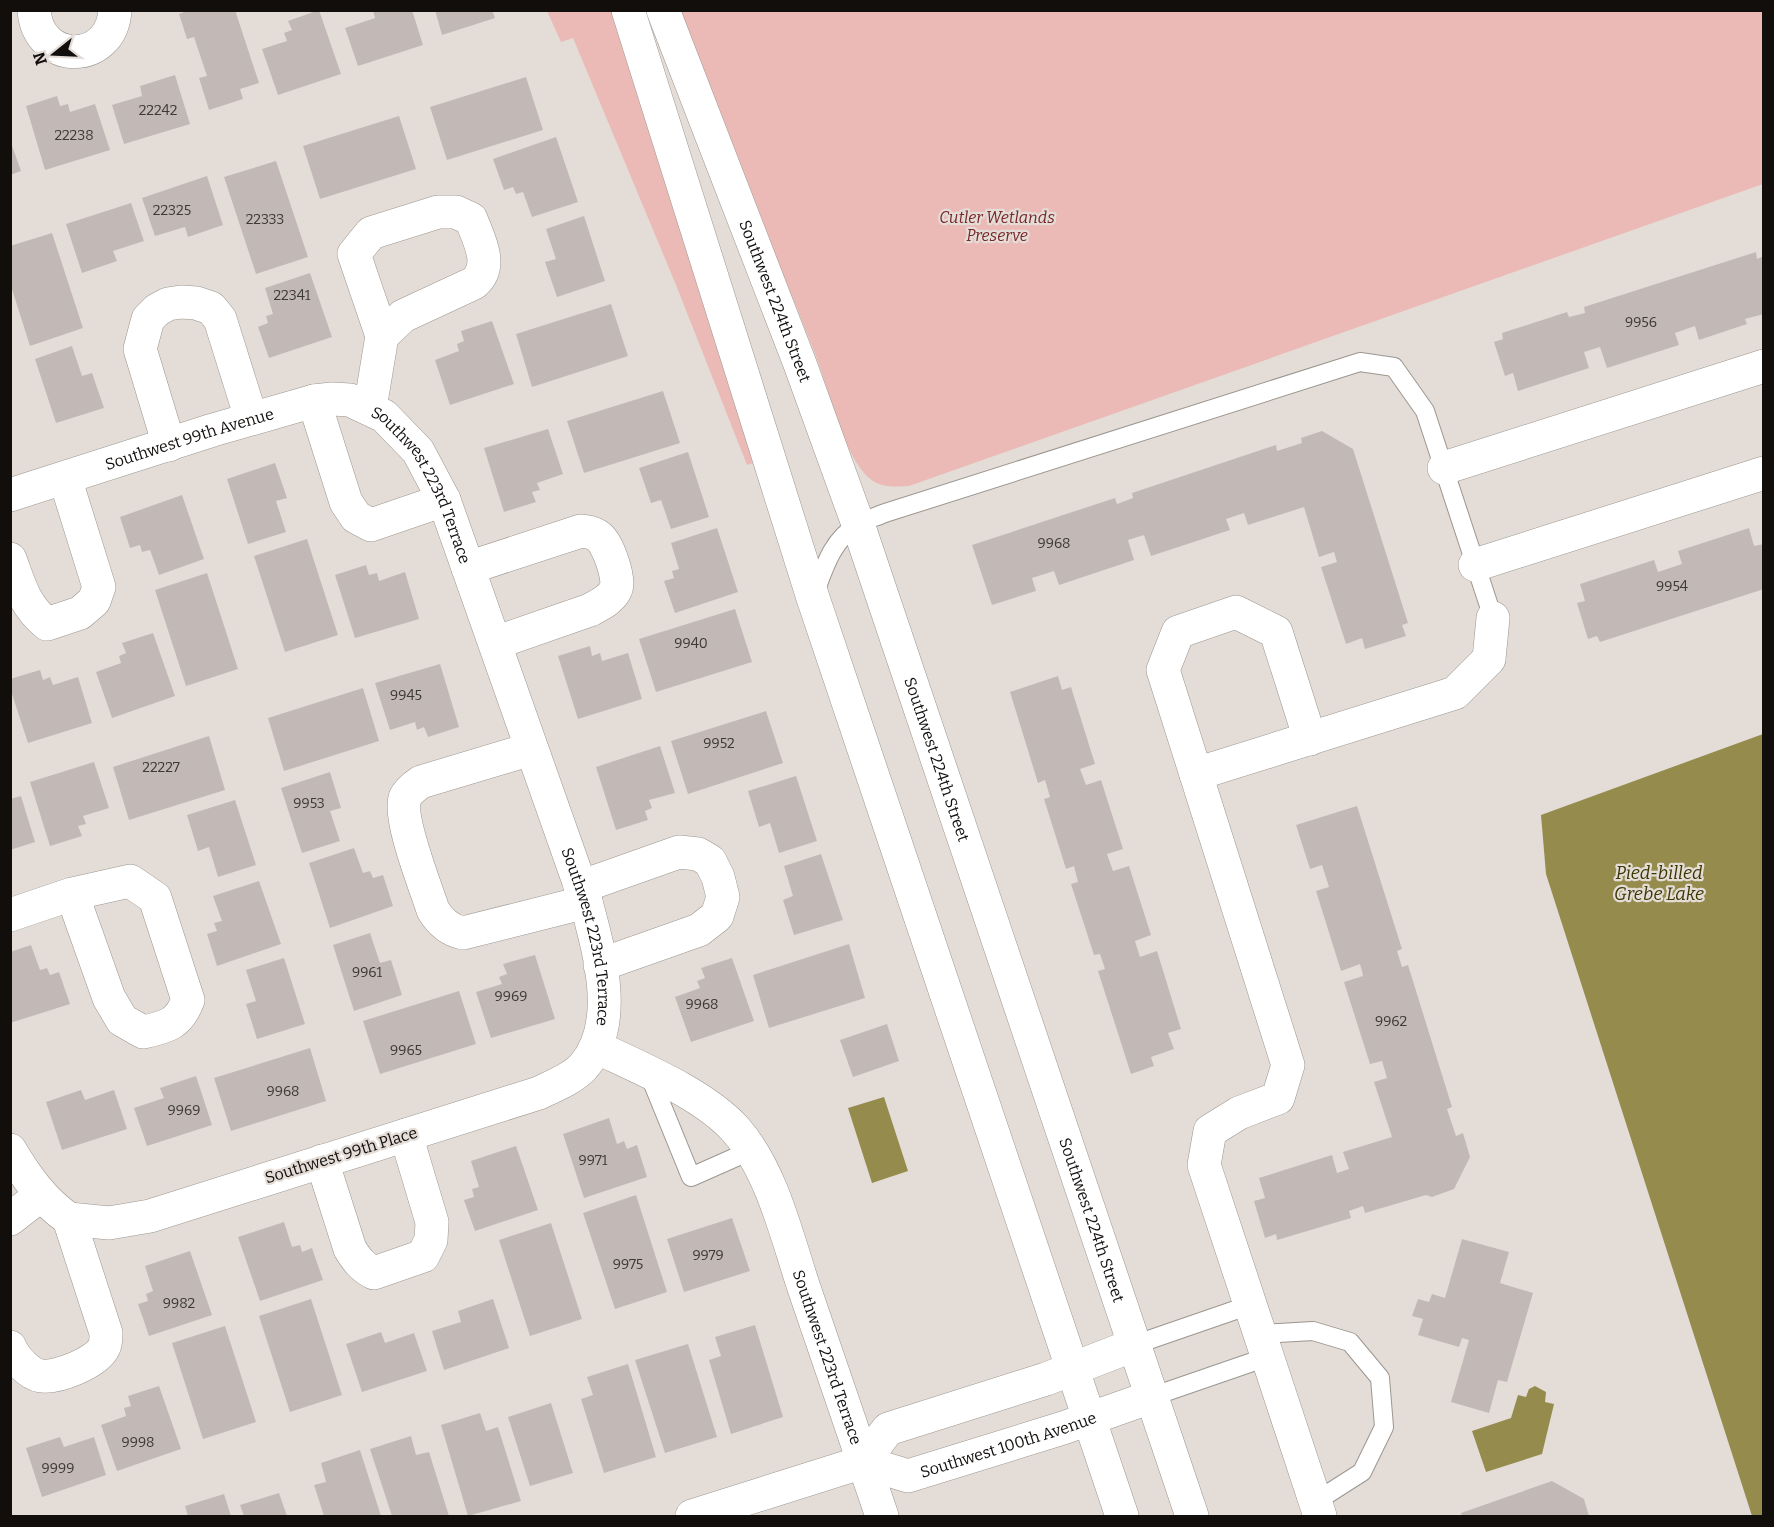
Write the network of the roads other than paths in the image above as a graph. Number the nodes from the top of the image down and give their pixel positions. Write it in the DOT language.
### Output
graph roads {
  1 [pos="34,10"];
  2 [pos="115,10"];
  3 [pos="628,10"];
  4 [pos="663,10"];
  5 [pos="382,336"];
  6 [pos="1764,366"];
  7 [pos="314,401"];
  8 [pos="370,408"];
  9 [pos="251,418"];
  10 [pos="169,445"];
  11 [pos="1444,468"];
  12 [pos="1764,473"];
  13 [pos="65,478"];
  14 [pos="10,495"];
  15 [pos="444,500"];
  16 [pos="858,524"];
  17 [pos="10,559"];
  18 [pos="1475,565"];
  19 [pos="468,568"];
  20 [pos="813,598"];
  21 [pos="1493,618"];
  22 [pos="495,643"];
  23 [pos="1310,739"];
  24 [pos="531,749"];
  25 [pos="1196,774"];
  26 [pos="72,894"];
  27 [pos="583,895"];
  28 [pos="10,915"];
  29 [pos="600,965"];
  30 [pos="596,1047"];
  31 [pos="648,1072"];
  32 [pos="406,1135"];
  33 [pos="10,1150"];
  34 [pos="752,1150"];
  35 [pos="322,1161"];
  36 [pos="41,1195"];
  37 [pos="10,1219"];
  38 [pos="69,1220"];
  39 [pos="1259,1332"];
  40 [pos="1134,1345"];
  41 [pos="10,1347"];
  42 [pos="1073,1369"];
  43 [pos="1151,1397"];
  44 [pos="1090,1419"];
  45 [pos="863,1462"];
  46 [pos="1318,1509"];
  47 [pos="692,1516"];
  48 [pos="882,1516"];
  49 [pos="1122,1516"];
  50 [pos="1192,1516"];
  1 -- 2 [label="street"];
  3 -- 20 [label="street"];
  4 -- 16 [label="street, Southwest 224th Street"];
  5 -- 8 [label="street, Southwest 223rd Terrace"];
  6 -- 11 [label="street"];
  7 -- 8 [label="street, Southwest 99th Avenue"];
  7 -- 9 [label="street, Southwest 99th Avenue"];
  7 -- 15 [label="street"];
  8 -- 15 [label="street, Southwest 223rd Terrace"];
  9 -- 10 [label="street, Southwest 99th Avenue"];
  9 -- 10 [label="street"];
  10 -- 13 [label="street, Southwest 99th Avenue"];
  11 -- 16 [label="lane"];
  11 -- 18 [label="lane"];
  12 -- 18 [label="street"];
  13 -- 14 [label="street, Southwest 99th Avenue"];
  13 -- 17 [label="street"];
  15 -- 19 [label="street, Southwest 223rd Terrace"];
  16 -- 20 [label="lane"];
  16 -- 40 [label="street, Southwest 224th Street"];
  18 -- 21 [label="lane"];
  19 -- 22 [label="street, Southwest 223rd Terrace"];
  19 -- 22 [label="street"];
  20 -- 42 [label="street"];
  21 -- 23 [label="street"];
  22 -- 24 [label="street, Southwest 223rd Terrace"];
  23 -- 25 [label="street"];
  23 -- 25 [label="street"];
  24 -- 27 [label="street, Southwest 223rd Terrace"];
  24 -- 27 [label="street"];
  25 -- 39 [label="street"];
  26 -- 26 [label="street"];
  26 -- 28 [label="street"];
  27 -- 29 [label="street, Southwest 223rd Terrace"];
  27 -- 29 [label="street"];
  29 -- 30 [label="street, Southwest 223rd Terrace"];
  30 -- 31 [label="street, Southwest 223rd Terrace"];
  30 -- 32 [label="street, Southwest 99th Place"];
  31 -- 34 [label="street, Southwest 223rd Terrace"];
  31 -- 34 [label="lane"];
  32 -- 35 [label="street, Southwest 99th Place"];
  32 -- 35 [label="street"];
  33 -- 36 [label="street"];
  34 -- 45 [label="street, Southwest 223rd Terrace"];
  35 -- 38 [label="street, Southwest 99th Place"];
  36 -- 37 [label="street"];
  36 -- 38 [label="street"];
  38 -- 41 [label="street"];
  39 -- 40 [label="lane"];
  39 -- 43 [label="lane"];
  39 -- 46 [label="street"];
  39 -- 46 [label="lane"];
  40 -- 42 [label="street"];
  40 -- 43 [label="street, Southwest 224th Street"];
  42 -- 44 [label="street"];
  42 -- 45 [label="street"];
  43 -- 44 [label="street, Southwest 100th Avenue"];
  43 -- 50 [label="street, Southwest 224th Street"];
  44 -- 45 [label="street, Southwest 100th Avenue"];
  44 -- 49 [label="street"];
  45 -- 47 [label="street"];
  45 -- 48 [label="street, Southwest 223rd Terrace"];
}
